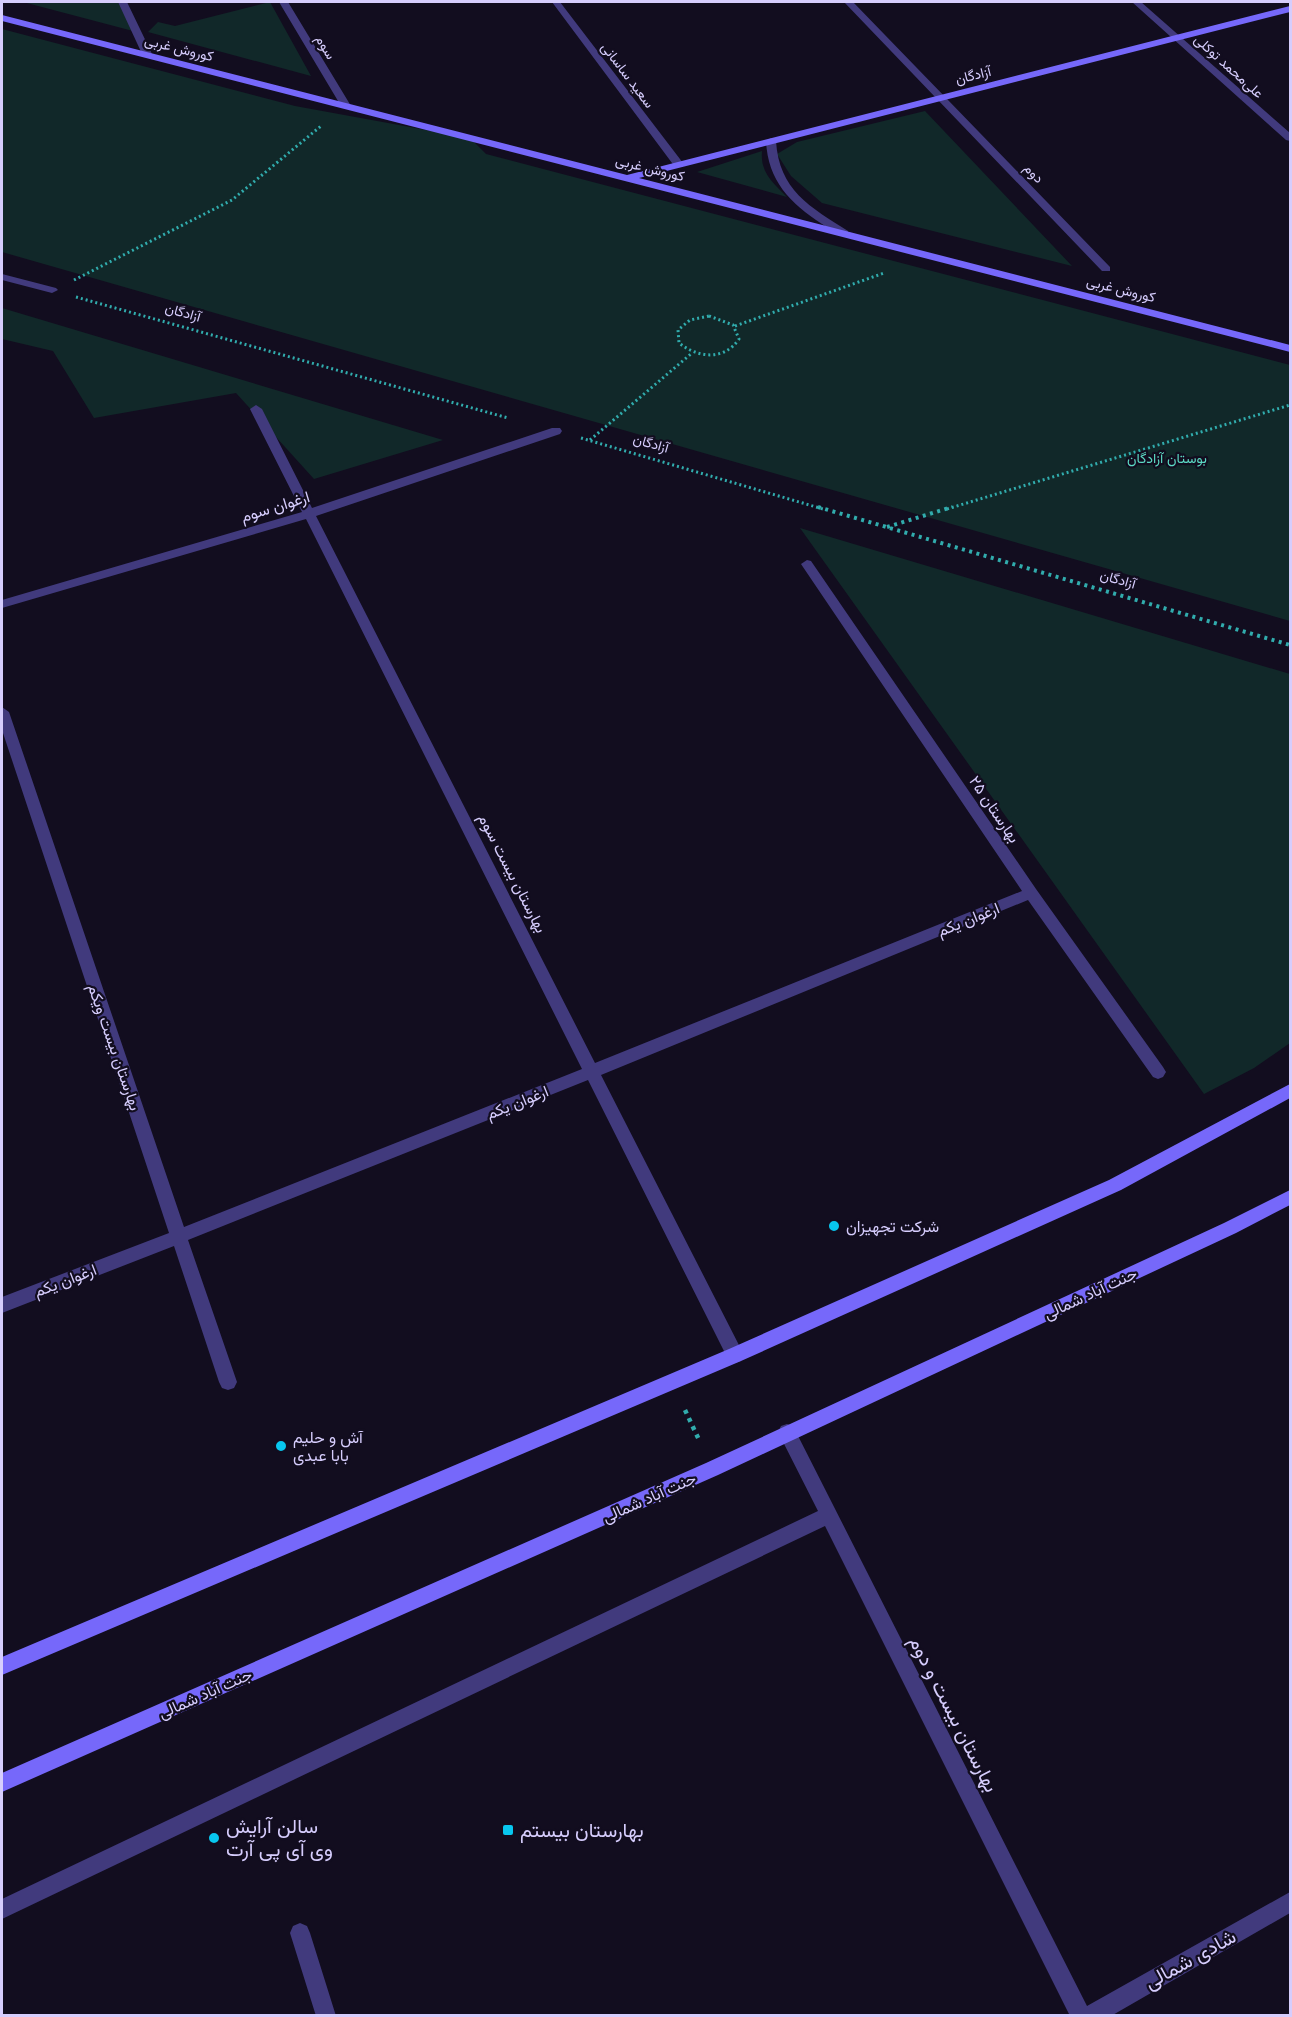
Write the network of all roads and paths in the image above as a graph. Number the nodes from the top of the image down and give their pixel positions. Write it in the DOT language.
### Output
graph roads {
  1 [pos="122,2"];
  2 [pos="283,2"];
  3 [pos="556,2"];
  4 [pos="848,2"];
  5 [pos="1136,2"];
  6 [pos="1290,9"];
  7 [pos="2,18"];
  8 [pos="1177,38"];
  9 [pos="148,56"];
  10 [pos="942,98"];
  11 [pos="346,106"];
  12 [pos="1290,138"];
  13 [pos="771,141"];
  14 [pos="679,165"];
  15 [pos="627,178"];
  16 [pos="844,233"];
  17 [pos="932,256"];
  18 [pos="1106,269"];
  19 [pos="2,277"];
  20 [pos="52,290"];
  21 [pos="735,326"];
  22 [pos="1290,348"];
  23 [pos="692,353"];
  24 [pos="1290,405"];
  25 [pos="256,409"];
  26 [pos="556,431"];
  27 [pos="589,441"];
  28 [pos="309,513"];
  29 [pos="886,527"];
  30 [pos="807,564"];
  31 [pos="2,604"];
  32 [pos="1290,645"];
  33 [pos="2,712"];
  34 [pos="1031,893"];
  35 [pos="593,1071"];
  36 [pos="1158,1072"];
  37 [pos="1290,1091"];
  38 [pos="1290,1197"];
  39 [pos="179,1237"];
  40 [pos="2,1305"];
  41 [pos="735,1355"];
  42 [pos="228,1382"];
  43 [pos="672,1383"];
  44 [pos="787,1432"];
  45 [pos="712,1468"];
  46 [pos="829,1515"];
  47 [pos="2,1666"];
  48 [pos="2,1783"];
  49 [pos="1290,1902"];
  50 [pos="2,1909"];
  51 [pos="300,1933"];
  52 [pos="326,2016"];
  53 [pos="1081,2016"];
  54 [pos="1090,2016"];
  1 -- 9 [label="street"];
  2 -- 11 [label="street, سوم"];
  3 -- 14 [label="street, سعید ساسانی"];
  4 -- 10 [label="street, دوم"];
  5 -- 8 [label="street, علی‌محمد توکلی"];
  6 -- 8 [label="street, آزادگان"];
  7 -- 9 [label="street, کوروش غربی"];
  8 -- 10 [label="street, آزادگان"];
  8 -- 12 [label="street, علی‌محمد توکلی"];
  9 -- 11 [label="street, کوروش غربی"];
  10 -- 13 [label="street, آزادگان"];
  10 -- 18 [label="street, دوم"];
  11 -- 15 [label="street, کوروش غربی"];
  11 -- 20 [label="path"];
  13 -- 14 [label="street, آزادگان"];
  13 -- 16 [label="street"];
  14 -- 15 [label="street, آزادگان"];
  15 -- 16 [label="street, کوروش غربی"];
  16 -- 17 [label="street, کوروش غربی"];
  17 -- 21 [label="path"];
  17 -- 22 [label="street, کوروش غربی"];
  19 -- 20 [label="street"];
  20 -- 26 [label="path, آزادگان"];
  21 -- 23 [label="path"];
  21 -- 23 [label="path"];
  23 -- 27 [label="path"];
  24 -- 29 [label="path"];
  25 -- 28 [label="street, بهارستان بیست سوم"];
  26 -- 27 [label="path, آزادگان"];
  26 -- 28 [label="street, ارغوان سوم"];
  27 -- 29 [label="path, آزادگان"];
  28 -- 31 [label="street, ارغوان سوم"];
  28 -- 35 [label="street, بهارستان بیست سوم"];
  29 -- 32 [label="path, آزادگان"];
  30 -- 34 [label="street, بهارستان ۲۵"];
  33 -- 39 [label="street, بهارستان بیست ویکم"];
  34 -- 35 [label="street, ارغوان یکم"];
  34 -- 36 [label="street, بهارستان ۲۵"];
  35 -- 39 [label="street, ارغوان یکم"];
  35 -- 41 [label="street, بهارستان بیست سوم"];
  37 -- 41 [label="street"];
  38 -- 44 [label="street, جنت آباد شمالی"];
  39 -- 40 [label="street, ارغوان یکم"];
  39 -- 42 [label="street, بهارستان بیست ویکم"];
  41 -- 43 [label="street"];
  43 -- 45 [label="path"];
  43 -- 47 [label="street"];
  44 -- 45 [label="street, جنت آباد شمالی"];
  44 -- 46 [label="street, بهارستان بیست و دوم"];
  45 -- 48 [label="street, جنت آباد شمالی"];
  46 -- 50 [label="street"];
  46 -- 53 [label="street, بهارستان بیست و دوم"];
  49 -- 54 [label="street, شادی شمالی"];
  51 -- 52 [label="street"];
}
